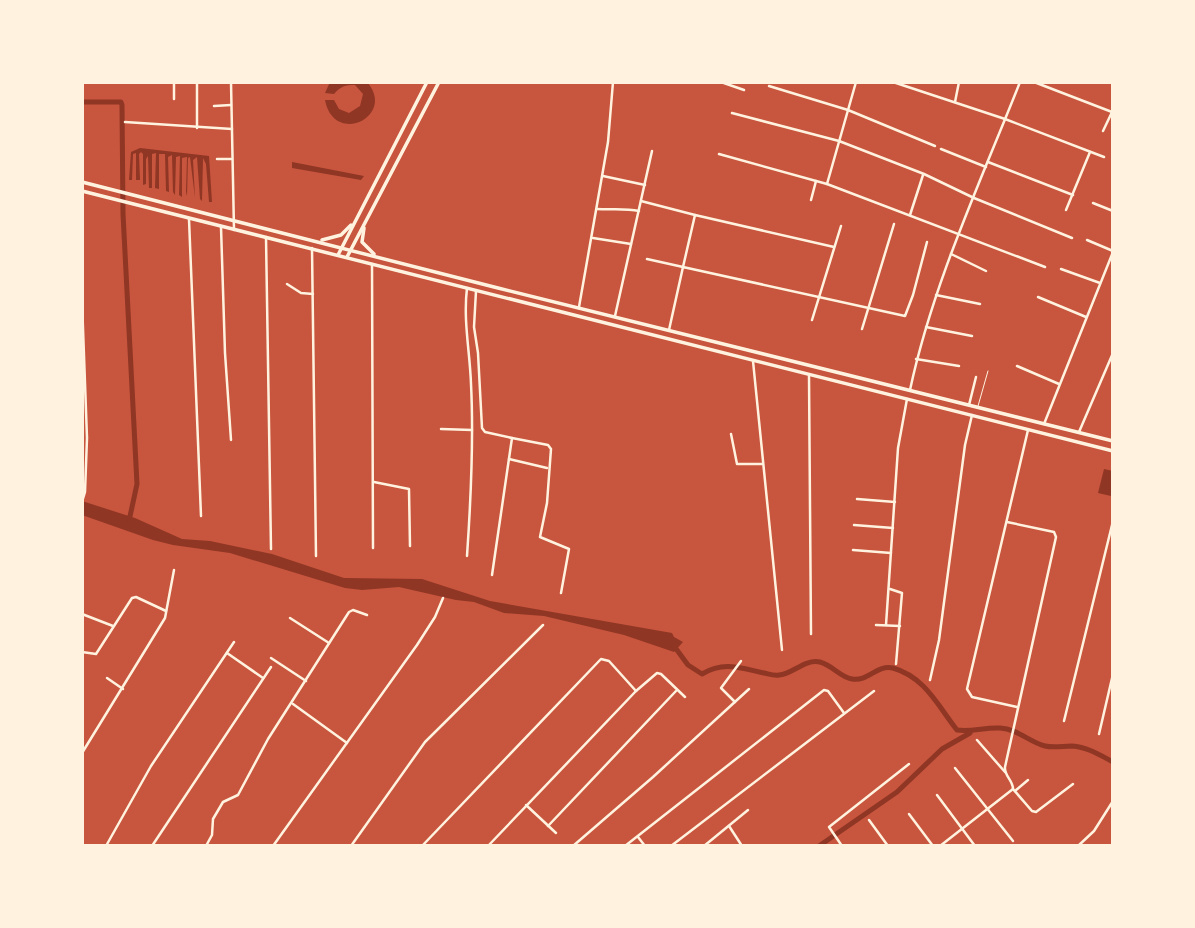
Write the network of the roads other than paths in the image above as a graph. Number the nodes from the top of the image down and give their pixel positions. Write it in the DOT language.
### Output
graph roads {
  1 [pos="174,82"];
  2 [pos="197,82"];
  3 [pos="231,82"];
  4 [pos="427,82"];
  5 [pos="439,82"];
  6 [pos="613,82"];
  7 [pos="721,82"];
  8 [pos="855,82"];
  9 [pos="893,82"];
  10 [pos="959,82"];
  11 [pos="1020,82"];
  12 [pos="1034,82"];
  13 [pos="769,86"];
  14 [pos="744,90"];
  15 [pos="174,99"];
  16 [pos="955,102"];
  17 [pos="231,105"];
  18 [pos="214,106"];
  19 [pos="848,110"];
  20 [pos="1112,111"];
  21 [pos="732,113"];
  22 [pos="1005,119"];
  23 [pos="125,122"];
  24 [pos="197,128"];
  25 [pos="232,129"];
  26 [pos="1103,131"];
  27 [pos="839,141"];
  28 [pos="935,146"];
  29 [pos="941,149"];
  30 [pos="652,151"];
  31 [pos="1090,152"];
  32 [pos="719,154"];
  33 [pos="1104,157"];
  34 [pos="217,159"];
  35 [pos="232,159"];
  36 [pos="988,162"];
  37 [pos="986,167"];
  38 [pos="923,174"];
  39 [pos="603,176"];
  40 [pos="816,181"];
  41 [pos="82,182"];
  42 [pos="827,184"];
  43 [pos="645,185"];
  44 [pos="82,191"];
  45 [pos="1073,195"];
  46 [pos="974,198"];
  47 [pos="811,200"];
  48 [pos="641,201"];
  49 [pos="1093,202"];
  50 [pos="597,209"];
  51 [pos="1066,210"];
  52 [pos="639,211"];
  53 [pos="1113,211"];
  54 [pos="695,215"];
  55 [pos="909,215"];
  56 [pos="358,216"];
  57 [pos="368,216"];
  58 [pos="189,218"];
  59 [pos="233,219"];
  60 [pos="894,224"];
  61 [pos="221,225"];
  62 [pos="261,226"];
  63 [pos="841,226"];
  64 [pos="234,230"];
  65 [pos="960,234"];
  66 [pos="260,235"];
  67 [pos="266,237"];
  68 [pos="592,237"];
  69 [pos="1072,238"];
  70 [pos="309,239"];
  71 [pos="1087,240"];
  72 [pos="927,242"];
  73 [pos="631,244"];
  74 [pos="342,247"];
  75 [pos="834,247"];
  76 [pos="312,248"];
  77 [pos="351,249"];
  78 [pos="1113,252"];
  79 [pos="951,254"];
  80 [pos="338,255"];
  81 [pos="347,257"];
  82 [pos="384,258"];
  83 [pos="647,259"];
  84 [pos="372,264"];
  85 [pos="683,267"];
  86 [pos="1045,267"];
  87 [pos="1061,269"];
  88 [pos="986,271"];
  89 [pos="1100,283"];
  90 [pos="287,284"];
  91 [pos="467,288"];
  92 [pos="498,288"];
  93 [pos="476,291"];
  94 [pos="313,294"];
  95 [pos="819,295"];
  96 [pos="936,295"];
  97 [pos="496,296"];
  98 [pos="1038,297"];
  99 [pos="82,301"];
  100 [pos="980,304"];
  101 [pos="869,306"];
  102 [pos="579,307"];
  103 [pos="577,316"];
  104 [pos="615,316"];
  105 [pos="1086,317"];
  106 [pos="812,320"];
  107 [pos="926,327"];
  108 [pos="862,329"];
  109 [pos="669,330"];
  110 [pos="972,336"];
  111 [pos="1113,353"];
  112 [pos="916,359"];
  113 [pos="752,360"];
  114 [pos="959,366"];
  115 [pos="1017,366"];
  116 [pos="988,371"];
  117 [pos="809,374"];
  118 [pos="976,377"];
  119 [pos="1060,384"];
  120 [pos="910,390"];
  121 [pos="907,399"];
  122 [pos="969,405"];
  123 [pos="977,407"];
  124 [pos="972,415"];
  125 [pos="1045,424"];
  126 [pos="441,429"];
  127 [pos="472,430"];
  128 [pos="1028,430"];
  129 [pos="1079,432"];
  130 [pos="731,434"];
  131 [pos="512,438"];
  132 [pos="231,440"];
  133 [pos="1113,441"];
  134 [pos="1113,450"];
  135 [pos="509,459"];
  136 [pos="762,464"];
  137 [pos="549,468"];
  138 [pos="84,472"];
  139 [pos="374,482"];
  140 [pos="858,499"];
  141 [pos="82,502"];
  142 [pos="895,502"];
  143 [pos="201,516"];
  144 [pos="1113,521"];
  145 [pos="1007,522"];
  146 [pos="854,525"];
  147 [pos="893,528"];
  148 [pos="410,546"];
  149 [pos="373,548"];
  150 [pos="271,549"];
  151 [pos="853,550"];
  152 [pos="891,553"];
  153 [pos="467,555"];
  154 [pos="316,556"];
  155 [pos="174,570"];
  156 [pos="492,575"];
  157 [pos="889,589"];
  158 [pos="561,593"];
  159 [pos="443,598"];
  160 [pos="166,611"];
  161 [pos="82,614"];
  162 [pos="367,615"];
  163 [pos="290,618"];
  164 [pos="543,625"];
  165 [pos="876,625"];
  166 [pos="886,625"];
  167 [pos="113,626"];
  168 [pos="900,626"];
  169 [pos="811,634"];
  170 [pos="234,642"];
  171 [pos="329,643"];
  172 [pos="782,650"];
  173 [pos="82,652"];
  174 [pos="227,653"];
  175 [pos="271,658"];
  176 [pos="741,661"];
  177 [pos="896,664"];
  178 [pos="271,667"];
  179 [pos="1113,674"];
  180 [pos="107,678"];
  181 [pos="263,678"];
  182 [pos="930,680"];
  183 [pos="306,681"];
  184 [pos="123,689"];
  185 [pos="749,689"];
  186 [pos="636,691"];
  187 [pos="677,691"];
  188 [pos="874,691"];
  189 [pos="685,697"];
  190 [pos="735,702"];
  191 [pos="292,703"];
  192 [pos="1017,707"];
  193 [pos="844,713"];
  194 [pos="1064,721"];
  195 [pos="1099,734"];
  196 [pos="977,740"];
  197 [pos="347,743"];
  198 [pos="82,753"];
  199 [pos="909,764"];
  200 [pos="955,768"];
  201 [pos="1004,772"];
  202 [pos="1028,780"];
  203 [pos="1073,784"];
  204 [pos="1014,790"];
  205 [pos="937,794"];
  206 [pos="1113,801"];
  207 [pos="526,806"];
  208 [pos="989,808"];
  209 [pos="748,810"];
  210 [pos="909,814"];
  211 [pos="869,820"];
  212 [pos="548,826"];
  213 [pos="729,826"];
  214 [pos="962,829"];
  215 [pos="556,833"];
  216 [pos="638,836"];
  217 [pos="1013,841"];
  218 [pos="106,846"];
  219 [pos="152,846"];
  220 [pos="206,846"];
  221 [pos="273,846"];
  222 [pos="351,846"];
  223 [pos="422,846"];
  224 [pos="488,846"];
  225 [pos="573,846"];
  226 [pos="625,846"];
  227 [pos="645,846"];
  228 [pos="671,846"];
  229 [pos="704,846"];
  230 [pos="742,846"];
  231 [pos="842,846"];
  232 [pos="888,846"];
  233 [pos="933,846"];
  234 [pos="940,846"];
  235 [pos="975,846"];
  236 [pos="1079,846"];
  1 -- 15 [label="street"];
  2 -- 24 [label="street"];
  3 -- 17 [label="street"];
  4 -- 56 [label="street"];
  5 -- 57 [label="street"];
  6 -- 39 [label="street"];
  7 -- 14 [label="street"];
  8 -- 19 [label="street"];
  9 -- 16 [label="street"];
  10 -- 16 [label="street"];
  11 -- 22 [label="street"];
  12 -- 20 [label="street"];
  13 -- 19 [label="street"];
  16 -- 22 [label="street"];
  17 -- 18 [label="street"];
  17 -- 25 [label="street"];
  19 -- 27 [label="street"];
  19 -- 28 [label="street"];
  20 -- 26 [label="street"];
  21 -- 27 [label="street"];
  22 -- 31 [label="street"];
  22 -- 36 [label="street"];
  23 -- 24 [label="street"];
  24 -- 25 [label="street"];
  25 -- 35 [label="street"];
  27 -- 38 [label="street"];
  27 -- 42 [label="street"];
  29 -- 37 [label="street"];
  30 -- 43 [label="street"];
  31 -- 33 [label="street"];
  31 -- 45 [label="street"];
  32 -- 40 [label="street"];
  34 -- 35 [label="street"];
  35 -- 59 [label="street"];
  36 -- 37 [label="street"];
  36 -- 45 [label="street"];
  37 -- 46 [label="street"];
  38 -- 46 [label="street"];
  38 -- 55 [label="street"];
  39 -- 43 [label="street"];
  39 -- 50 [label="street"];
  40 -- 42 [label="street"];
  40 -- 47 [label="street"];
  41 -- 59 [label="street"];
  42 -- 55 [label="street"];
  43 -- 48 [label="street"];
  44 -- 58 [label="street"];
  45 -- 51 [label="street"];
  46 -- 65 [label="street"];
  46 -- 69 [label="street"];
  48 -- 52 [label="street"];
  48 -- 54 [label="street"];
  49 -- 53 [label="street"];
  50 -- 52 [label="street"];
  50 -- 68 [label="street"];
  52 -- 73 [label="street"];
  54 -- 75 [label="street"];
  54 -- 85 [label="street"];
  55 -- 65 [label="street"];
  56 -- 70 [label="street"];
  56 -- 74 [label="street"];
  57 -- 77 [label="street"];
  57 -- 82 [label="street"];
  58 -- 61 [label="street"];
  58 -- 143 [label="street"];
  59 -- 62 [label="street"];
  59 -- 64 [label="street"];
  60 -- 101 [label="street"];
  61 -- 64 [label="street"];
  61 -- 132 [label="street"];
  62 -- 66 [label="street"];
  62 -- 70 [label="street"];
  63 -- 75 [label="street"];
  64 -- 66 [label="street"];
  65 -- 79 [label="street"];
  65 -- 86 [label="street"];
  66 -- 67 [label="street"];
  67 -- 76 [label="street"];
  67 -- 150 [label="street"];
  68 -- 73 [label="street"];
  68 -- 102 [label="street"];
  70 -- 74 [label="street"];
  71 -- 78 [label="street"];
  72 -- 101 [label="street"];
  73 -- 104 [label="street"];
  74 -- 77 [label="street"];
  74 -- 80 [label="street"];
  75 -- 95 [label="street"];
  76 -- 80 [label="street"];
  76 -- 94 [label="street"];
  77 -- 81 [label="street"];
  77 -- 82 [label="street"];
  78 -- 89 [label="street"];
  79 -- 88 [label="street"];
  79 -- 96 [label="street"];
  80 -- 81 [label="street"];
  81 -- 84 [label="street"];
  82 -- 92 [label="street"];
  83 -- 85 [label="street"];
  84 -- 91 [label="street"];
  84 -- 139 [label="street"];
  85 -- 95 [label="street"];
  85 -- 109 [label="street"];
  87 -- 89 [label="street"];
  89 -- 105 [label="street"];
  90 -- 94 [label="street"];
  91 -- 93 [label="street"];
  91 -- 127 [label="street"];
  92 -- 97 [label="street"];
  92 -- 102 [label="street"];
  93 -- 97 [label="street"];
  93 -- 131 [label="street"];
  94 -- 154 [label="street"];
  95 -- 101 [label="street"];
  95 -- 106 [label="street"];
  96 -- 100 [label="street"];
  96 -- 107 [label="street"];
  97 -- 103 [label="street"];
  98 -- 105 [label="street"];
  99 -- 138 [label="street"];
  101 -- 108 [label="street"];
  102 -- 103 [label="street"];
  102 -- 104 [label="street"];
  103 -- 113 [label="street"];
  104 -- 109 [label="street"];
  105 -- 119 [label="street"];
  107 -- 110 [label="street"];
  107 -- 112 [label="street"];
  109 -- 120 [label="street"];
  111 -- 129 [label="street"];
  112 -- 114 [label="street"];
  112 -- 120 [label="street"];
  113 -- 117 [label="street"];
  113 -- 136 [label="street"];
  115 -- 119 [label="street"];
  116 -- 123 [label="lane"];
  117 -- 121 [label="street"];
  117 -- 169 [label="street"];
  118 -- 122 [label="street"];
  119 -- 125 [label="street"];
  120 -- 121 [label="street"];
  120 -- 122 [label="street"];
  121 -- 124 [label="street"];
  121 -- 142 [label="street"];
  122 -- 123 [label="street"];
  123 -- 125 [label="street"];
  124 -- 128 [label="street"];
  124 -- 182 [label="street"];
  125 -- 129 [label="street"];
  126 -- 127 [label="street"];
  127 -- 153 [label="street"];
  128 -- 134 [label="street"];
  128 -- 145 [label="street"];
  129 -- 133 [label="street"];
  130 -- 136 [label="street"];
  131 -- 135 [label="street"];
  131 -- 137 [label="street"];
  135 -- 137 [label="street"];
  135 -- 156 [label="street"];
  136 -- 172 [label="street"];
  137 -- 158 [label="street"];
  138 -- 141 [label="street"];
  139 -- 148 [label="street"];
  139 -- 149 [label="street"];
  140 -- 142 [label="street"];
  142 -- 147 [label="street"];
  144 -- 194 [label="street"];
  145 -- 192 [label="street"];
  145 -- 192 [label="street"];
  146 -- 147 [label="street"];
  147 -- 152 [label="street"];
  151 -- 152 [label="street"];
  152 -- 157 [label="street"];
  155 -- 160 [label="street"];
  157 -- 166 [label="street"];
  157 -- 168 [label="street"];
  159 -- 197 [label="street"];
  160 -- 167 [label="street"];
  160 -- 184 [label="street"];
  161 -- 167 [label="street"];
  162 -- 171 [label="street"];
  163 -- 171 [label="street"];
  164 -- 222 [label="street"];
  165 -- 166 [label="street"];
  166 -- 168 [label="street"];
  167 -- 173 [label="street"];
  168 -- 177 [label="street"];
  170 -- 174 [label="street"];
  171 -- 183 [label="street"];
  174 -- 181 [label="street"];
  174 -- 218 [label="street"];
  175 -- 183 [label="street"];
  176 -- 190 [label="street"];
  178 -- 181 [label="street"];
  179 -- 195 [label="street"];
  180 -- 184 [label="street"];
  181 -- 219 [label="street"];
  183 -- 191 [label="street"];
  184 -- 198 [label="street"];
  185 -- 190 [label="street"];
  186 -- 187 [label="street"];
  186 -- 207 [label="street"];
  186 -- 223 [label="street"];
  187 -- 189 [label="street"];
  187 -- 212 [label="street"];
  188 -- 193 [label="street"];
  190 -- 225 [label="street"];
  191 -- 197 [label="street"];
  191 -- 220 [label="street"];
  192 -- 201 [label="street"];
  193 -- 216 [label="street"];
  193 -- 228 [label="street"];
  196 -- 201 [label="street"];
  197 -- 221 [label="street"];
  199 -- 231 [label="street"];
  200 -- 208 [label="street"];
  201 -- 204 [label="street"];
  202 -- 204 [label="street"];
  203 -- 204 [label="street"];
  204 -- 208 [label="street"];
  205 -- 214 [label="street"];
  206 -- 236 [label="street"];
  207 -- 212 [label="street"];
  207 -- 224 [label="street"];
  208 -- 214 [label="street"];
  208 -- 217 [label="street"];
  209 -- 213 [label="street"];
  210 -- 233 [label="street"];
  211 -- 232 [label="street"];
  212 -- 215 [label="street"];
  213 -- 229 [label="street"];
  213 -- 230 [label="street"];
  214 -- 234 [label="street"];
  214 -- 235 [label="street"];
  216 -- 226 [label="street"];
  216 -- 227 [label="street"];
}
